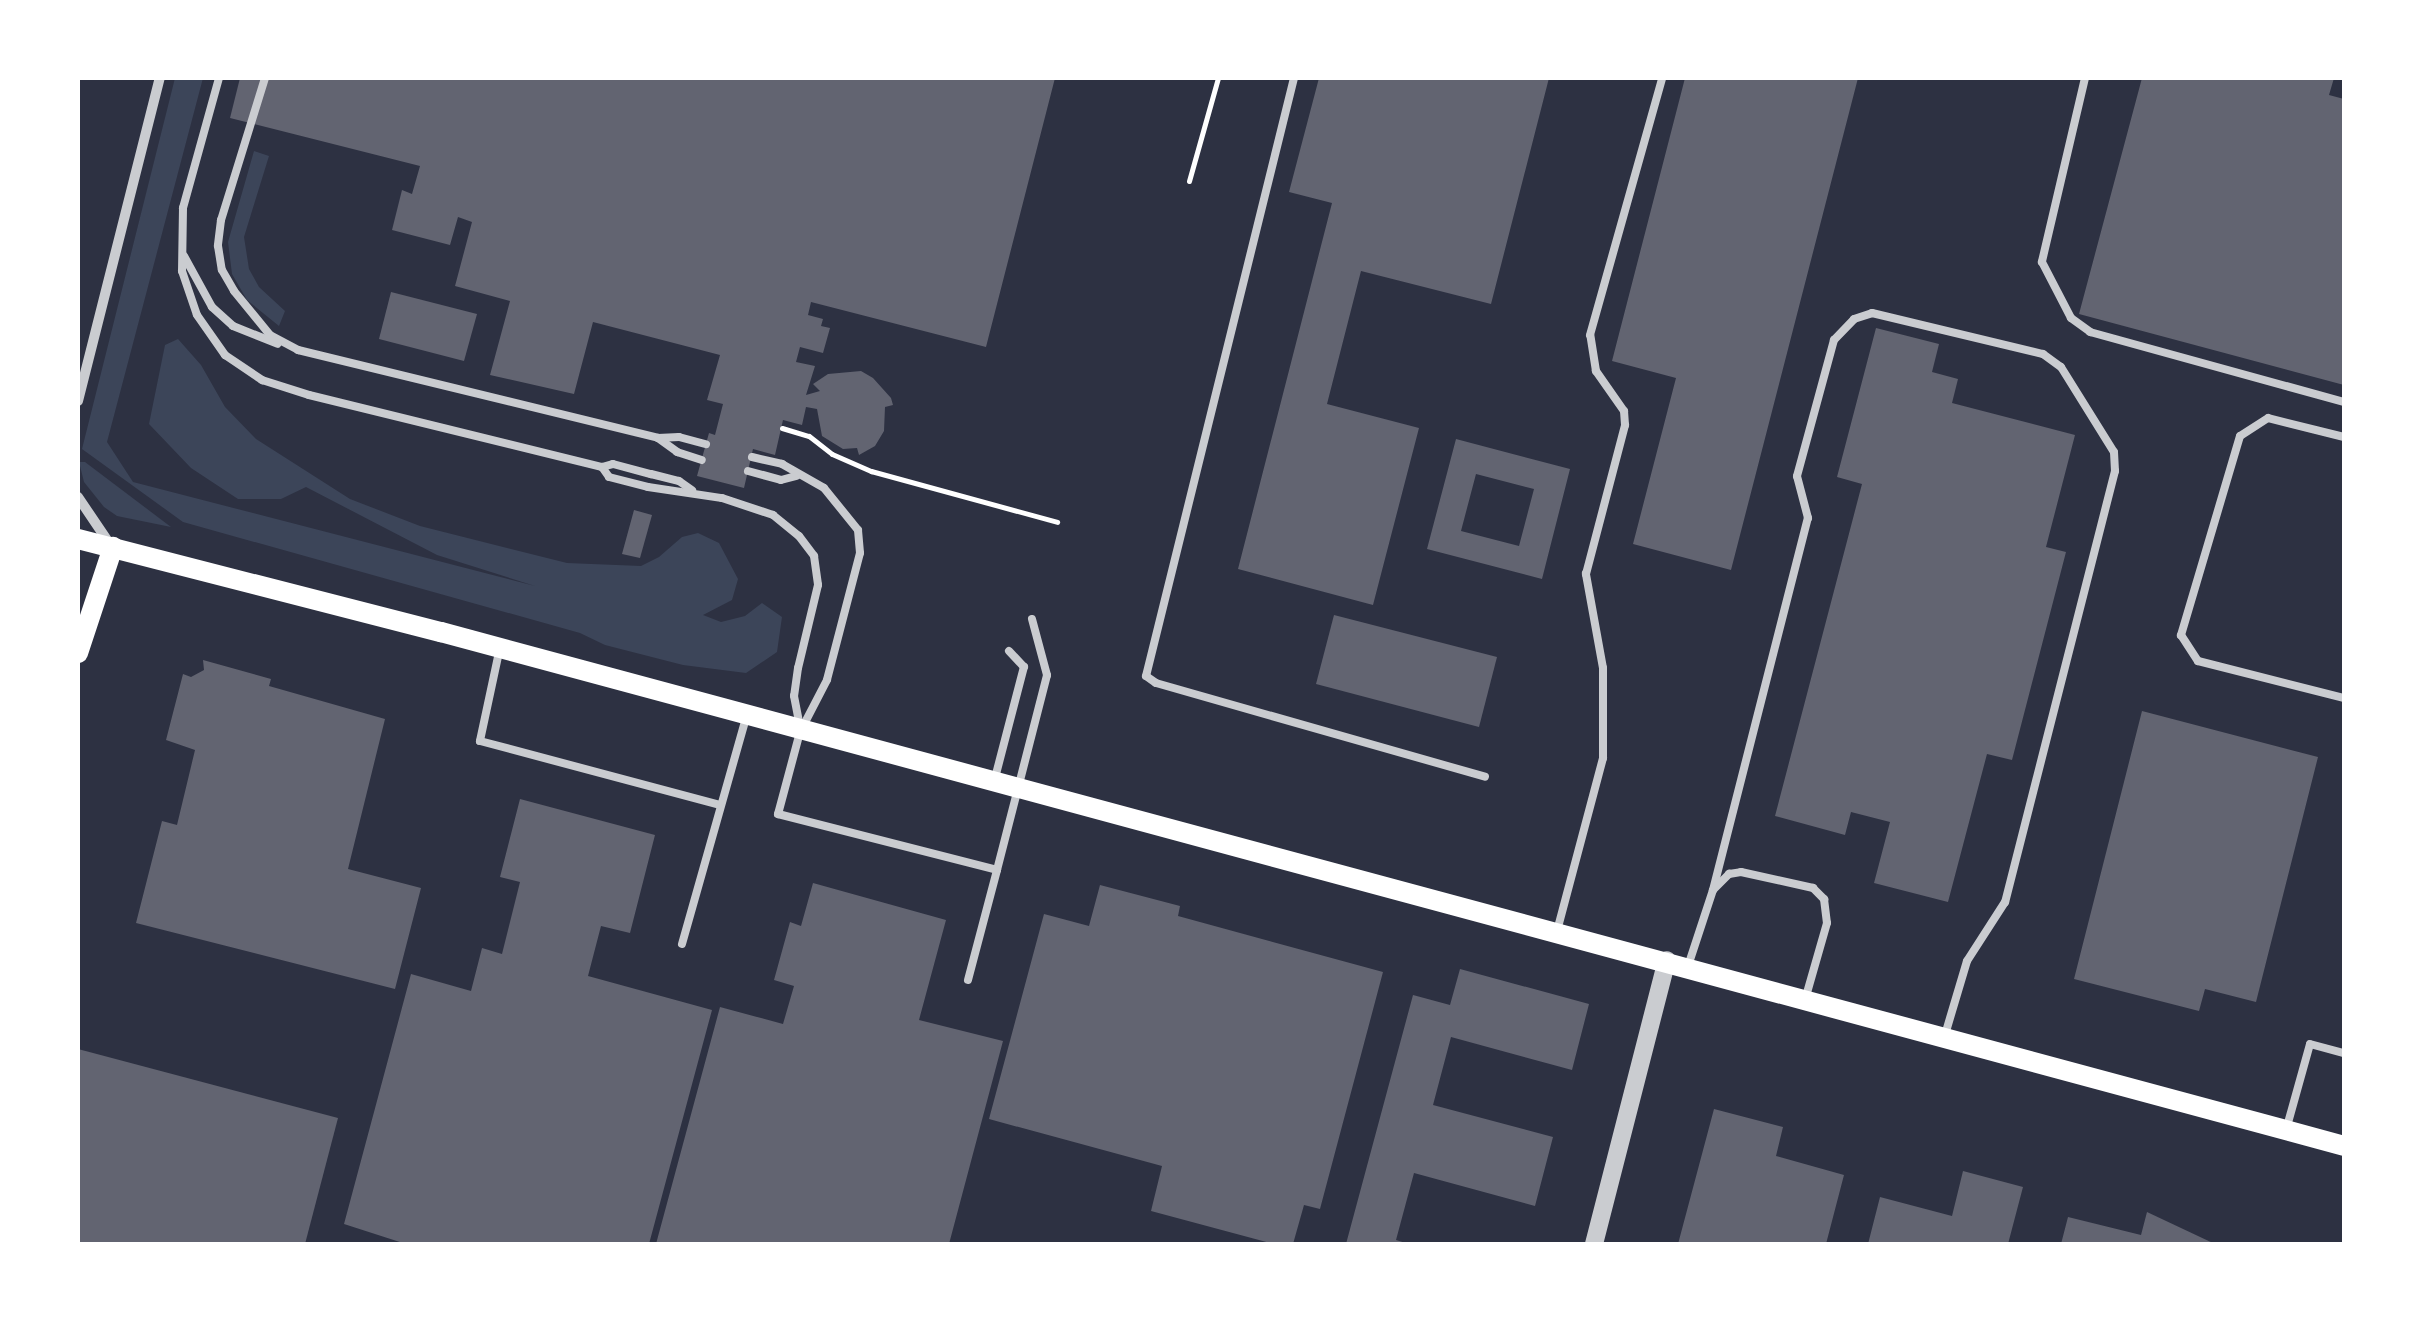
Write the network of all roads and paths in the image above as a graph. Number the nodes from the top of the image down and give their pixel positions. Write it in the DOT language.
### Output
graph roads {
  1 [pos="160,78"];
  2 [pos="219,78"];
  3 [pos="265,78"];
  4 [pos="1218,78"];
  5 [pos="1294,78"];
  6 [pos="1662,78"];
  7 [pos="2085,78"];
  8 [pos="1190,180"];
  9 [pos="182,252"];
  10 [pos="298,350"];
  11 [pos="78,401"];
  12 [pos="2344,402"];
  13 [pos="782,428"];
  14 [pos="2344,437"];
  15 [pos="658,438"];
  16 [pos="706,444"];
  17 [pos="752,457"];
  18 [pos="702,460"];
  19 [pos="748,471"];
  20 [pos="796,476"];
  21 [pos="78,498"];
  22 [pos="1057,522"];
  23 [pos="78,539"];
  24 [pos="113,548"];
  25 [pos="1032,619"];
  26 [pos="500,648"];
  27 [pos="1009,651"];
  28 [pos="78,653"];
  29 [pos="2344,698"];
  30 [pos="746,718"];
  31 [pos="800,732"];
  32 [pos="1486,778"];
  33 [pos="994,782"];
  34 [pos="1019,789"];
  35 [pos="721,804"];
  36 [pos="997,870"];
  37 [pos="1713,890"];
  38 [pos="1558,931"];
  39 [pos="682,944"];
  40 [pos="1667,960"];
  41 [pos="1688,966"];
  42 [pos="968,980"];
  43 [pos="1805,999"];
  44 [pos="1944,1037"];
  45 [pos="2344,1053"];
  46 [pos="2286,1130"];
  47 [pos="2344,1146"];
  48 [pos="1594,1244"];
  1 -- 11 [label="street"];
  2 -- 9 [label="lane"];
  3 -- 10 [label="lane"];
  4 -- 8 [label="path"];
  5 -- 32 [label="lane"];
  6 -- 38 [label="lane"];
  7 -- 12 [label="lane"];
  9 -- 10 [label="lane"];
  9 -- 31 [label="lane"];
  10 -- 15 [label="lane"];
  13 -- 22 [label="path"];
  14 -- 29 [label="lane"];
  15 -- 16 [label="lane"];
  15 -- 18 [label="lane"];
  17 -- 20 [label="lane"];
  19 -- 20 [label="lane"];
  20 -- 31 [label="lane"];
  21 -- 24 [label="street"];
  23 -- 24 [label="main road"];
  24 -- 26 [label="main road"];
  24 -- 28 [label="main road"];
  25 -- 34 [label="lane"];
  26 -- 30 [label="main road"];
  26 -- 35 [label="lane"];
  27 -- 33 [label="lane"];
  30 -- 31 [label="main road"];
  30 -- 35 [label="lane"];
  31 -- 33 [label="main road"];
  31 -- 36 [label="lane"];
  33 -- 34 [label="main road"];
  34 -- 36 [label="lane"];
  34 -- 38 [label="main road"];
  35 -- 39 [label="lane"];
  36 -- 42 [label="lane"];
  37 -- 41 [label="lane"];
  37 -- 43 [label="lane"];
  37 -- 44 [label="lane"];
  38 -- 40 [label="main road"];
  40 -- 41 [label="main road"];
  40 -- 48 [label="street"];
  41 -- 43 [label="main road"];
  43 -- 44 [label="main road"];
  44 -- 46 [label="main road"];
  45 -- 46 [label="lane"];
  46 -- 47 [label="main road"];
}
